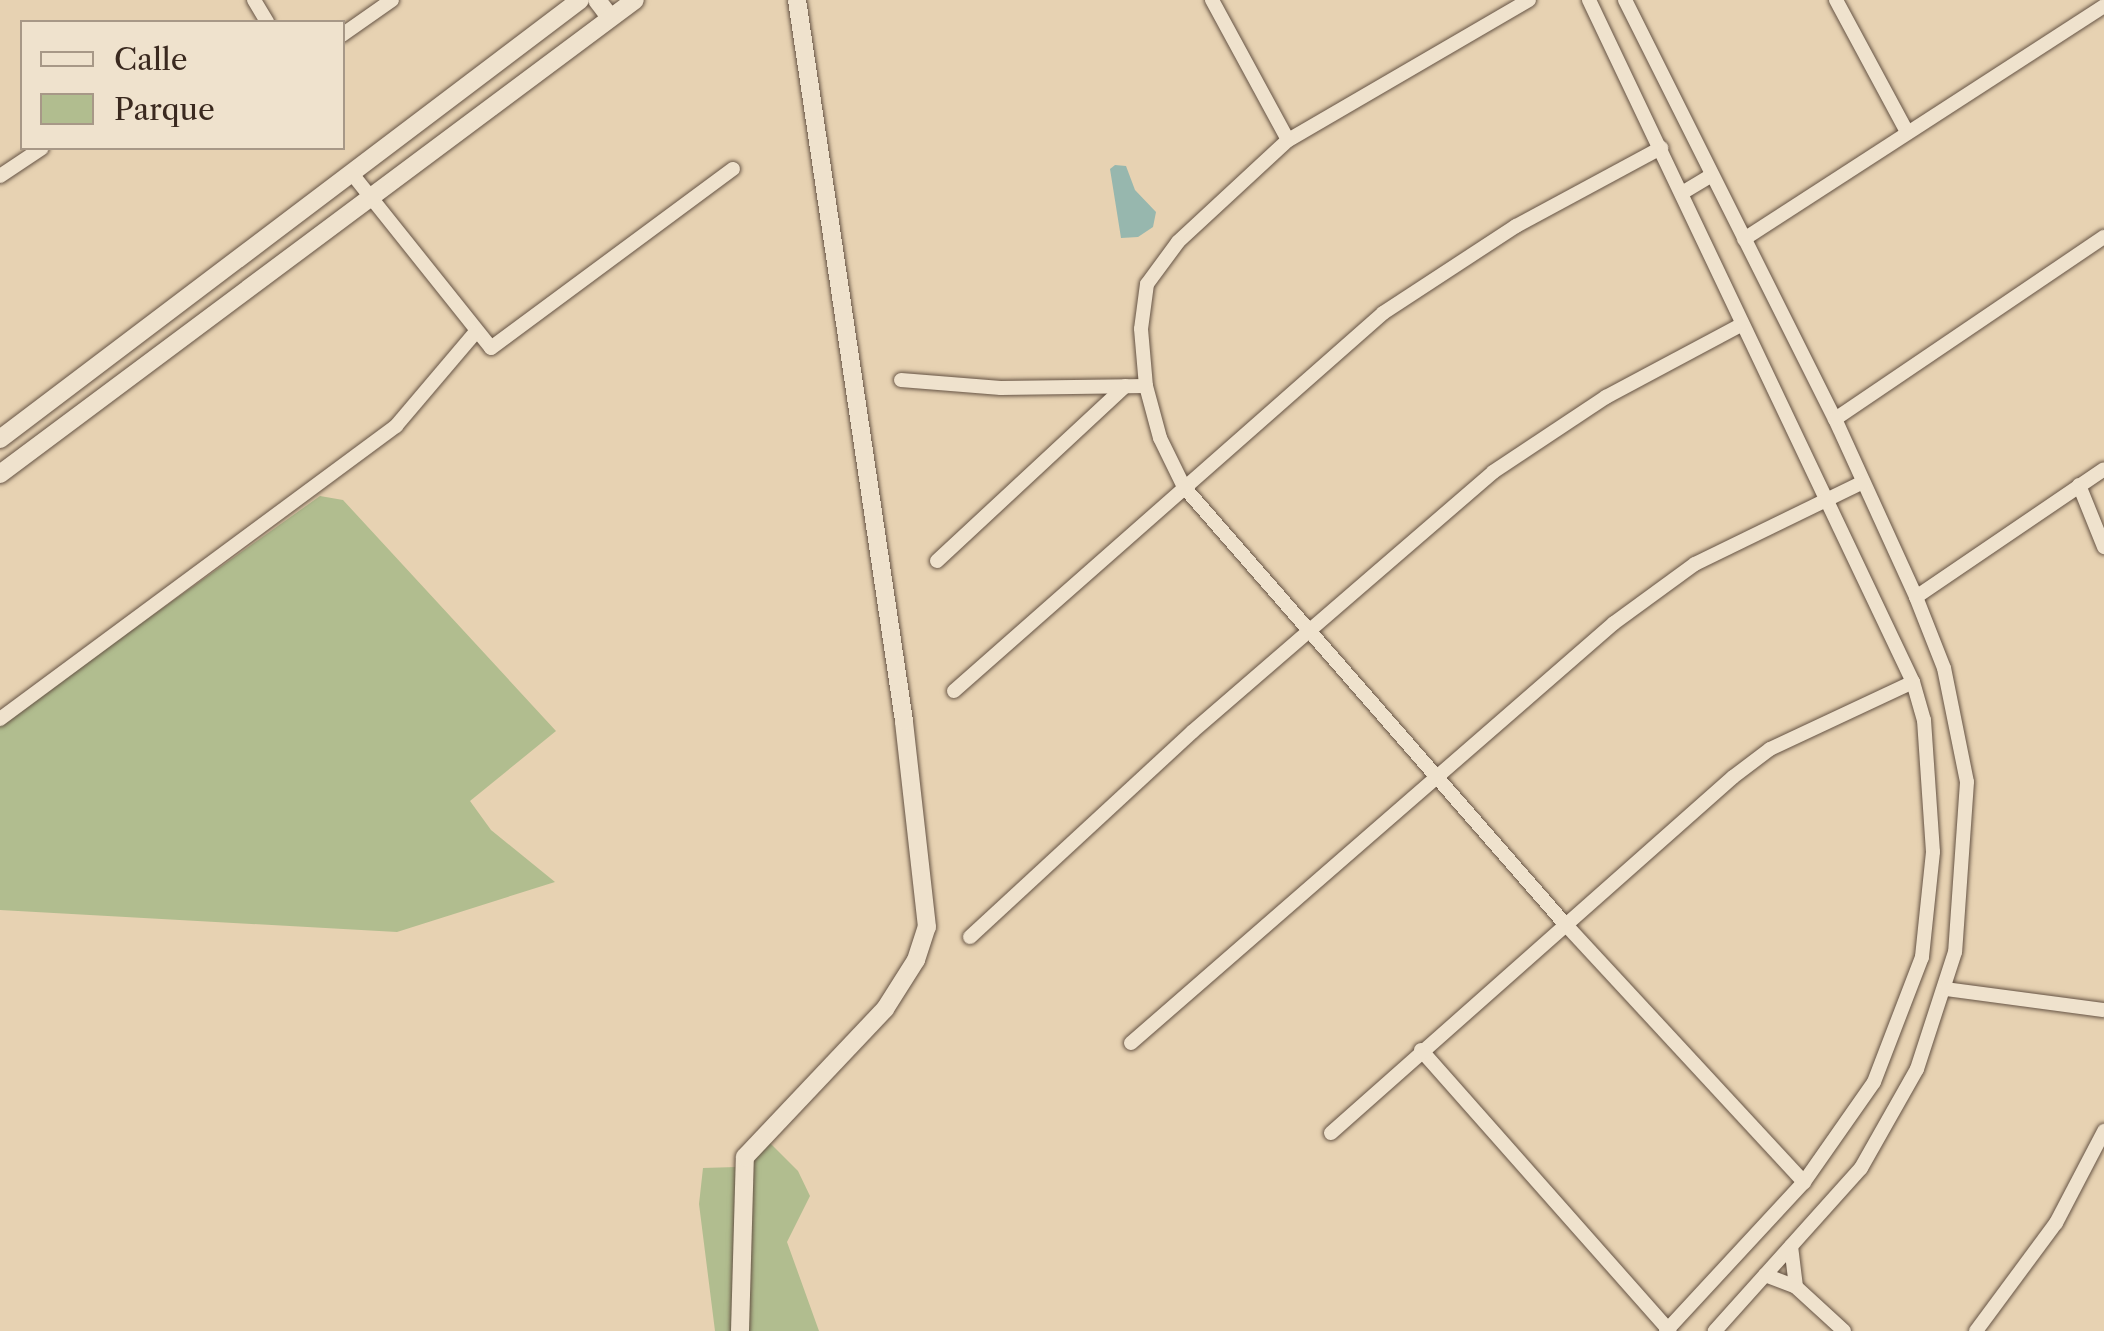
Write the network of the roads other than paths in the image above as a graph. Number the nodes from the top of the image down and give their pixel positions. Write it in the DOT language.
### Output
graph roads {
  1 [pos="392,0"];
  2 [pos="580,0"];
  3 [pos="597,0"];
  4 [pos="635,0"];
  5 [pos="797,0"];
  6 [pos="1212,0"];
  7 [pos="1529,0"];
  8 [pos="1589,0"];
  9 [pos="1625,0"];
  10 [pos="1836,0"];
  11 [pos="2104,6"];
  12 [pos="610,17"];
  13 [pos="345,33"];
  14 [pos="1908,132"];
  15 [pos="1288,140"];
  16 [pos="1661,148"];
  17 [pos="39,150"];
  18 [pos="733,170"];
  19 [pos="352,175"];
  20 [pos="0,176"];
  21 [pos="1710,176"];
  22 [pos="1682,193"];
  23 [pos="372,201"];
  24 [pos="2104,237"];
  25 [pos="1744,238"];
  26 [pos="250,252"];
  27 [pos="268,278"];
  28 [pos="1741,325"];
  29 [pos="475,333"];
  30 [pos="901,380"];
  31 [pos="1125,386"];
  32 [pos="1146,386"];
  33 [pos="66,390"];
  34 [pos="82,414"];
  35 [pos="1835,419"];
  36 [pos="0,439"];
  37 [pos="2104,469"];
  38 [pos="0,474"];
  39 [pos="1863,482"];
  40 [pos="2079,485"];
  41 [pos="1184,487"];
  42 [pos="1826,498"];
  43 [pos="2104,546"];
  44 [pos="936,561"];
  45 [pos="1916,598"];
  46 [pos="1312,626"];
  47 [pos="1913,682"];
  48 [pos="954,691"];
  49 [pos="0,719"];
  50 [pos="1437,776"];
  51 [pos="1566,924"];
  52 [pos="970,937"];
  53 [pos="1946,989"];
  54 [pos="2104,1010"];
  55 [pos="1131,1043"];
  56 [pos="1421,1050"];
  57 [pos="2104,1131"];
  58 [pos="1331,1133"];
  59 [pos="1804,1182"];
  60 [pos="1791,1246"];
  61 [pos="1765,1275"];
  62 [pos="1796,1287"];
  63 [pos="1668,1330"];
  64 [pos="740,1331"];
  65 [pos="1715,1331"];
  66 [pos="1844,1331"];
  67 [pos="1976,1331"];
  1 -- 13 [label="street"];
  2 -- 19 [label="street"];
  3 -- 12 [label="street"];
  4 -- 12 [label="street"];
  5 -- 64 [label="street"];
  6 -- 15 [label="street"];
  7 -- 15 [label="street"];
  8 -- 16 [label="street"];
  9 -- 21 [label="street"];
  10 -- 14 [label="street"];
  11 -- 14 [label="street"];
  12 -- 23 [label="street"];
  14 -- 25 [label="street"];
  15 -- 32 [label="street"];
  16 -- 22 [label="street"];
  16 -- 41 [label="street"];
  17 -- 20 [label="street"];
  18 -- 29 [label="street"];
  19 -- 23 [label="street"];
  19 -- 26 [label="street"];
  21 -- 22 [label="street"];
  21 -- 25 [label="street"];
  22 -- 28 [label="street"];
  23 -- 27 [label="street"];
  23 -- 29 [label="street"];
  24 -- 35 [label="street"];
  25 -- 35 [label="street"];
  26 -- 27 [label="street"];
  26 -- 33 [label="street"];
  27 -- 34 [label="street"];
  28 -- 42 [label="street"];
  28 -- 46 [label="street"];
  29 -- 49 [label="street"];
  30 -- 31 [label="street"];
  31 -- 32 [label="street"];
  31 -- 44 [label="street"];
  32 -- 41 [label="street"];
  33 -- 34 [label="street"];
  33 -- 36 [label="street"];
  34 -- 38 [label="street"];
  35 -- 39 [label="street"];
  37 -- 40 [label="street"];
  39 -- 42 [label="street"];
  39 -- 45 [label="street"];
  40 -- 43 [label="street"];
  40 -- 45 [label="street"];
  41 -- 46 [label="street"];
  41 -- 48 [label="street"];
  42 -- 47 [label="street"];
  42 -- 50 [label="street"];
  45 -- 53 [label="street"];
  46 -- 50 [label="street"];
  46 -- 52 [label="street"];
  47 -- 51 [label="street"];
  47 -- 59 [label="street"];
  50 -- 51 [label="street"];
  50 -- 55 [label="street"];
  51 -- 56 [label="street"];
  51 -- 59 [label="street"];
  53 -- 54 [label="street"];
  53 -- 60 [label="street"];
  56 -- 58 [label="street"];
  56 -- 63 [label="street"];
  57 -- 67 [label="street"];
  59 -- 63 [label="street"];
  60 -- 61 [label="street"];
  60 -- 62 [label="street"];
  61 -- 62 [label="street"];
  61 -- 65 [label="street"];
  62 -- 66 [label="street"];
}
